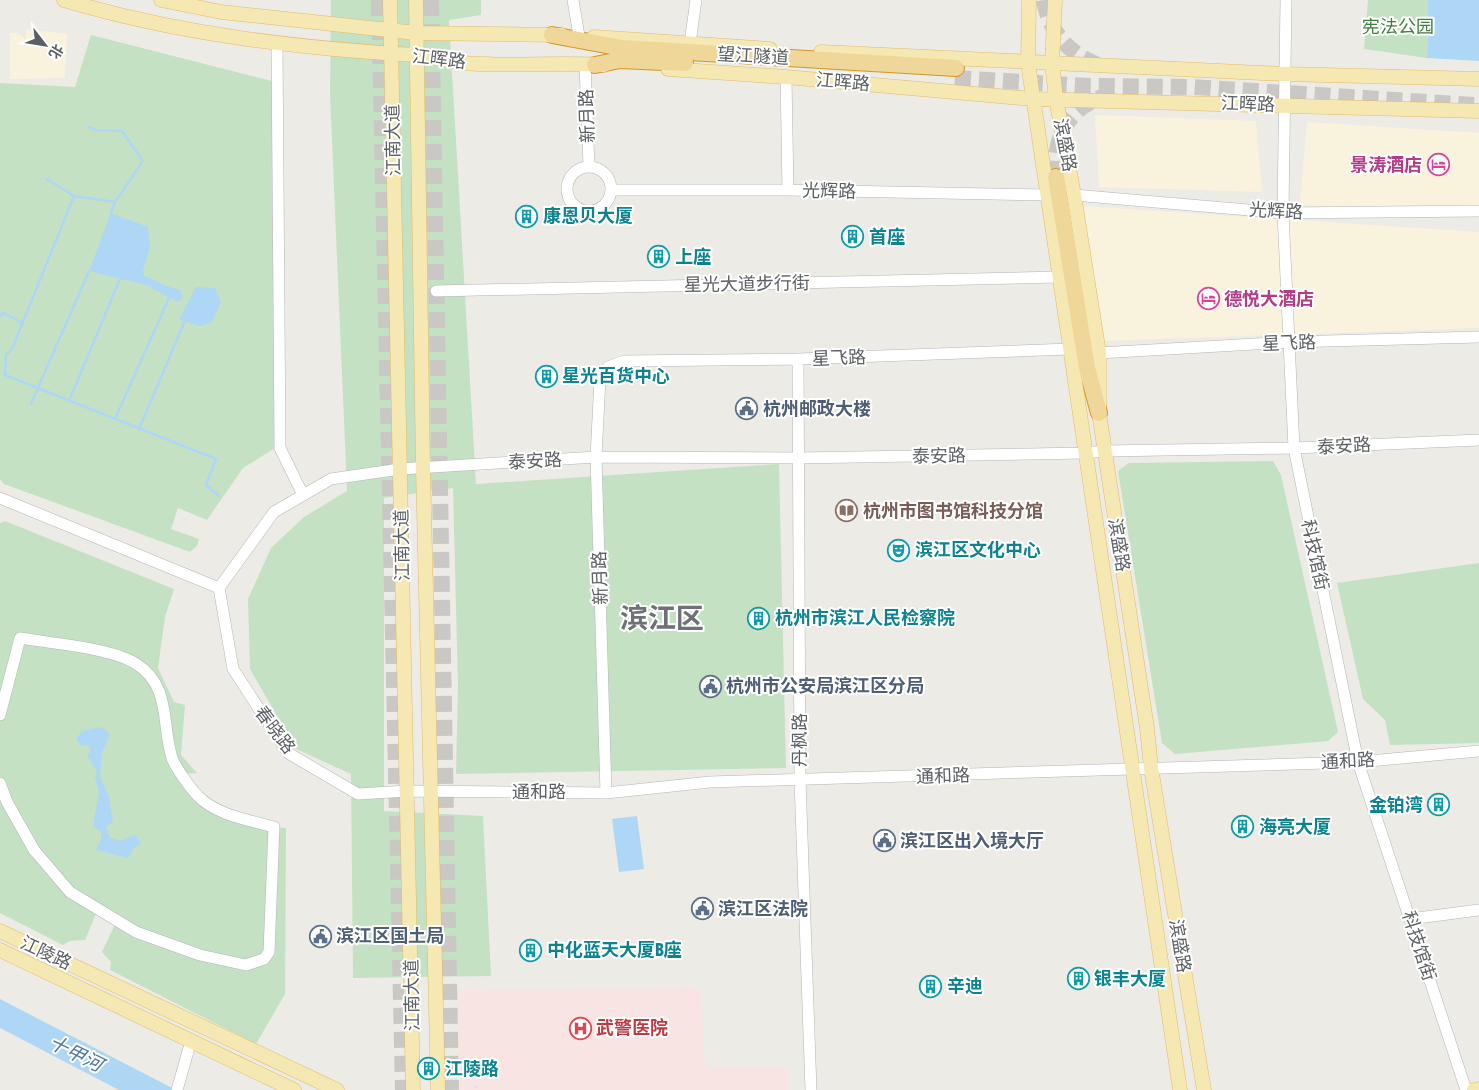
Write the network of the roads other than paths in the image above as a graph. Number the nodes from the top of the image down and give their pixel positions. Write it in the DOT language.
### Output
graph roads {
  1 [pos="64,0"];
  2 [pos="161,0"];
  3 [pos="390,0"];
  4 [pos="416,0"];
  5 [pos="573,0"];
  6 [pos="696,0"];
  7 [pos="1029,0"];
  8 [pos="1055,0"];
  9 [pos="1286,0"];
  10 [pos="390,30"];
  11 [pos="416,34"];
  12 [pos="552,35"];
  13 [pos="579,36"];
  14 [pos="690,43"];
  15 [pos="277,44"];
  16 [pos="391,54"];
  17 [pos="417,55"];
  18 [pos="1028,63"];
  19 [pos="1052,63"];
  20 [pos="590,65"];
  21 [pos="1285,74"];
  22 [pos="786,77"];
  23 [pos="1479,79"];
  24 [pos="1056,99"];
  25 [pos="1033,100"];
  26 [pos="1284,105"];
  27 [pos="1479,112"];
  28 [pos="589,168"];
  29 [pos="1056,176"];
  30 [pos="611,190"];
  31 [pos="788,190"];
  32 [pos="1047,194"];
  33 [pos="1074,195"];
  34 [pos="1479,211"];
  35 [pos="1283,213"];
  36 [pos="1059,277"];
  37 [pos="436,291"];
  38 [pos="1479,337"];
  39 [pos="1289,342"];
  40 [pos="1070,349"];
  41 [pos="1099,353"];
  42 [pos="798,359"];
  43 [pos="608,367"];
  44 [pos="1099,413"];
  45 [pos="1479,440"];
  46 [pos="1294,448"];
  47 [pos="1105,451"];
  48 [pos="1084,453"];
  49 [pos="596,457"];
  50 [pos="798,458"];
  51 [pos="423,468"];
  52 [pos="400,469"];
  53 [pos="303,495"];
  54 [pos="0,498"];
  55 [pos="219,588"];
  56 [pos="3,687"];
  57 [pos="0,715"];
  58 [pos="1479,751"];
  59 [pos="1358,762"];
  60 [pos="1151,768"];
  61 [pos="1133,769"];
  62 [pos="800,780"];
  63 [pos="0,783"];
  64 [pos="408,791"];
  65 [pos="430,792"];
  66 [pos="606,792"];
  67 [pos="1479,910"];
  68 [pos="1410,919"];
  69 [pos="0,931"];
  70 [pos="0,950"];
  71 [pos="191,1041"];
  72 [pos="178,1086"];
  73 [pos="1479,1089"];
  74 [pos="294,1090"];
  75 [pos="336,1090"];
  76 [pos="413,1090"];
  77 [pos="438,1090"];
  78 [pos="811,1090"];
  79 [pos="1180,1090"];
  80 [pos="1204,1090"];
  81 [pos="1466,1090"];
  82 [pos="1474,1090"];
  1 -- 15 [label="main road, 江晖路"];
  2 -- 10 [label="main road, 江晖路"];
  3 -- 10 [label="main road, 江南大道"];
  4 -- 11 [label="main road, 江南大道"];
  5 -- 13 [label="street"];
  6 -- 14 [label="street"];
  7 -- 18 [label="main road, 滨盛路"];
  8 -- 19 [label="main road, 滨盛路"];
  9 -- 21 [label="street, 科技馆街"];
  10 -- 11 [label="main road, 江晖路"];
  10 -- 16 [label="main road, 江南大道"];
  11 -- 12 [label="main road, 江晖路"];
  11 -- 17 [label="main road, 江南大道"];
  12 -- 13 [label="main road, 江晖路"];
  12 -- 20 [label="highway, 望江隧道"];
  13 -- 14 [label="main road, 江晖路"];
  14 -- 18 [label="main road, 江晖路"];
  15 -- 16 [label="main road, 江晖路"];
  15 -- 53 [label="street"];
  16 -- 17 [label="main road, 江晖路"];
  16 -- 52 [label="main road, 江南大道"];
  17 -- 20 [label="main road, 江晖路"];
  17 -- 51 [label="main road, 江南大道"];
  18 -- 19 [label="main road, 江晖路"];
  18 -- 25 [label="main road, 滨盛路"];
  19 -- 21 [label="main road, 江晖路"];
  19 -- 24 [label="main road, 滨盛路"];
  20 -- 22 [label="main road, 江晖路"];
  20 -- 28 [label="street, 新月路"];
  21 -- 23 [label="main road, 江晖路"];
  21 -- 26 [label="street, 科技馆街"];
  22 -- 25 [label="main road, 江晖路"];
  22 -- 31 [label="street"];
  24 -- 25 [label="main road, 江晖路"];
  24 -- 26 [label="main road, 江晖路"];
  24 -- 33 [label="main road, 滨盛路"];
  25 -- 32 [label="main road, 滨盛路"];
  26 -- 27 [label="main road, 江晖路"];
  26 -- 35 [label="street, 科技馆街"];
  28 -- 30 [label="street"];
  28 -- 30 [label="street"];
  29 -- 44 [label="highway"];
  30 -- 31 [label="street, 光辉路"];
  31 -- 32 [label="street, 光辉路"];
  32 -- 36 [label="main road, 滨盛路"];
  33 -- 35 [label="street, 光辉路"];
  33 -- 41 [label="main road, 滨盛路"];
  34 -- 35 [label="street, 光辉路"];
  35 -- 39 [label="street, 科技馆街"];
  36 -- 37 [label="street, 星光大道步行街"];
  36 -- 40 [label="main road, 滨盛路"];
  38 -- 39 [label="street, 星飞路"];
  39 -- 41 [label="street, 星飞路"];
  39 -- 46 [label="street, 科技馆街"];
  40 -- 42 [label="street, 星飞路"];
  40 -- 48 [label="main road, 滨盛路"];
  41 -- 44 [label="main road, 滨盛路"];
  42 -- 43 [label="street, 星飞路"];
  42 -- 50 [label="street, 丹枫路"];
  43 -- 49 [label="street, 新月路"];
  44 -- 47 [label="main road, 滨盛路"];
  45 -- 46 [label="street, 泰安路"];
  46 -- 47 [label="street, 泰安路"];
  46 -- 59 [label="street, 科技馆街"];
  47 -- 48 [label="street, 泰安路"];
  47 -- 60 [label="main road, 滨盛路"];
  48 -- 50 [label="street, 泰安路"];
  48 -- 61 [label="main road, 滨盛路"];
  49 -- 50 [label="street, 泰安路"];
  49 -- 51 [label="street, 泰安路"];
  49 -- 66 [label="street, 新月路"];
  50 -- 62 [label="street, 丹枫路"];
  51 -- 52 [label="street, 泰安路"];
  51 -- 65 [label="main road, 江南大道"];
  52 -- 53 [label="street"];
  52 -- 64 [label="main road, 江南大道"];
  53 -- 55 [label="street"];
  54 -- 55 [label="street"];
  55 -- 64 [label="street, 春晓路"];
  56 -- 57 [label="street"];
  56 -- 63 [label="street"];
  58 -- 59 [label="street, 通和路"];
  59 -- 60 [label="street, 通和路"];
  59 -- 68 [label="street, 科技馆街"];
  60 -- 61 [label="street, 通和路"];
  60 -- 80 [label="main road, 滨盛路"];
  61 -- 62 [label="street, 通和路"];
  61 -- 79 [label="main road, 滨盛路"];
  62 -- 66 [label="street, 通和路"];
  62 -- 78 [label="street, 丹枫路"];
  64 -- 65 [label="street, 通和路"];
  64 -- 76 [label="main road, 江南大道"];
  65 -- 66 [label="street, 通和路"];
  65 -- 77 [label="main road, 江南大道"];
  67 -- 68 [label="street"];
  68 -- 81 [label="street, 科技馆街"];
  69 -- 75 [label="main road, 江陵路"];
  70 -- 71 [label="main road, 江陵路"];
  71 -- 72 [label="street"];
  71 -- 74 [label="main road, 江陵路"];
  73 -- 82 [label="main road"];
}
